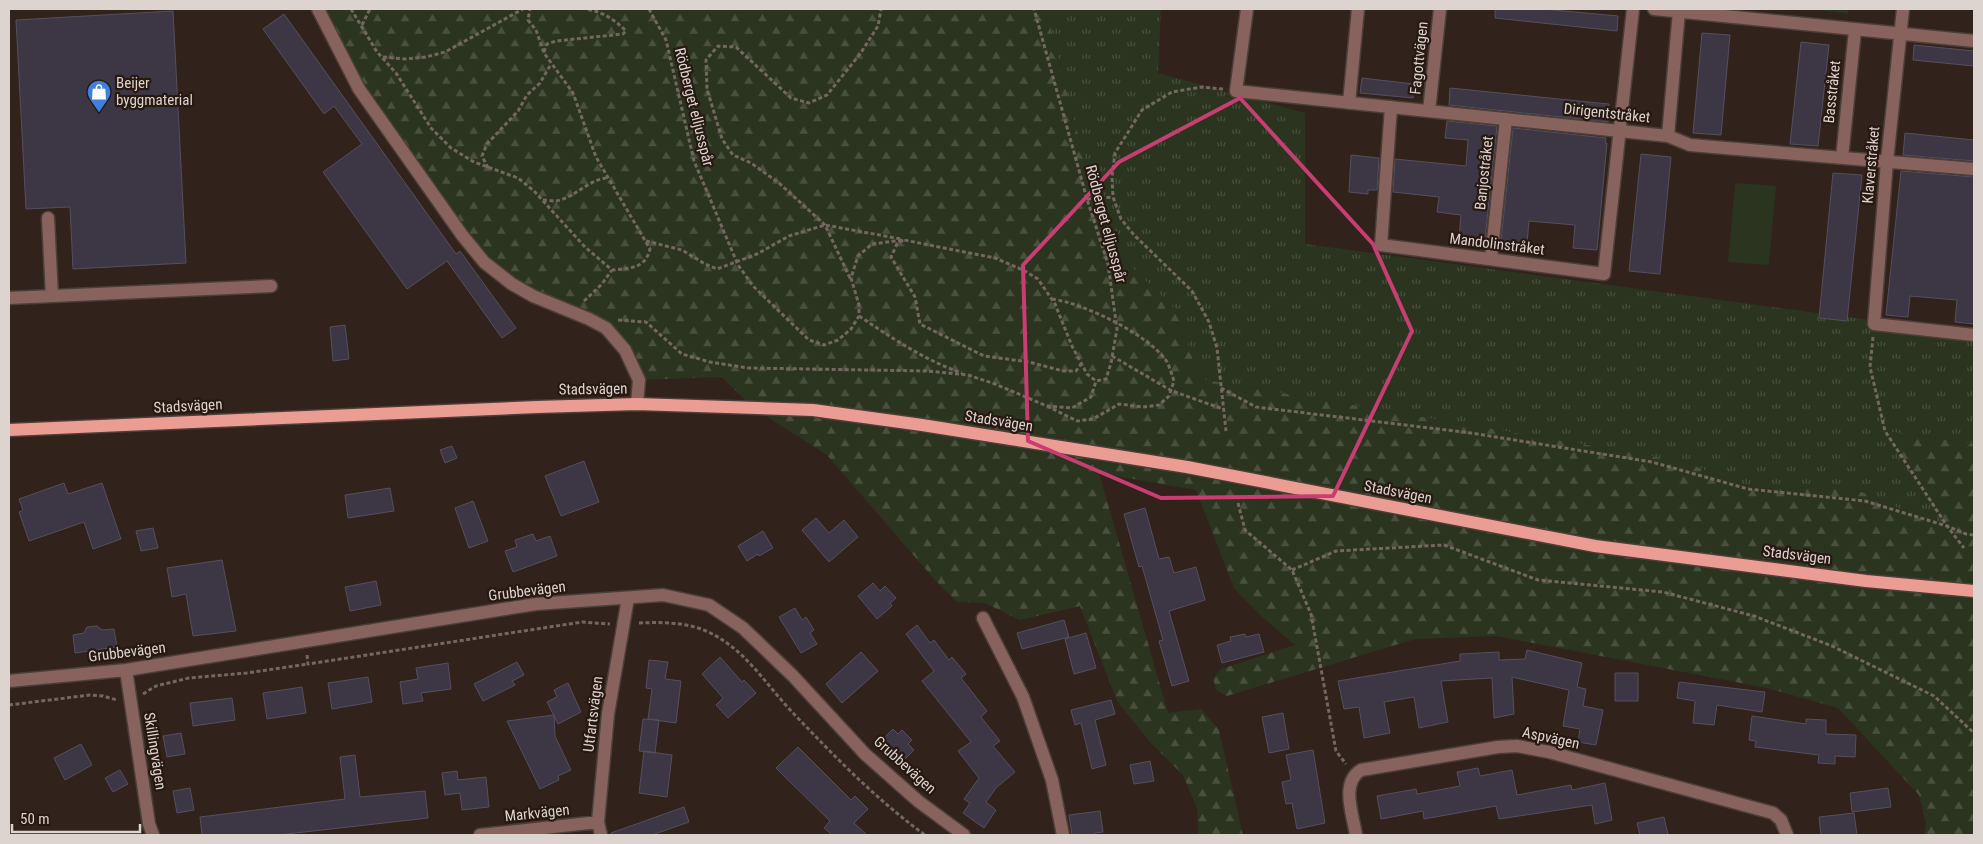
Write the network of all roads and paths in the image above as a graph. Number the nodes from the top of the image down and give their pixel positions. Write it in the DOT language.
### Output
graph roads {
  1 [pos="318,9"];
  2 [pos="351,9"];
  3 [pos="370,9"];
  4 [pos="523,9"];
  5 [pos="530,9"];
  6 [pos="586,9"];
  7 [pos="649,9"];
  8 [pos="881,9"];
  9 [pos="1034,9"];
  10 [pos="1247,9"];
  11 [pos="1358,9"];
  12 [pos="1440,9"];
  13 [pos="1633,9"];
  14 [pos="1654,9"];
  15 [pos="1903,9"];
  16 [pos="1679,11"];
  17 [pos="361,26"];
  18 [pos="1855,30"];
  19 [pos="1901,35"];
  20 [pos="1974,41"];
  21 [pos="544,53"];
  22 [pos="382,57"];
  23 [pos="551,64"];
  24 [pos="1236,90"];
  25 [pos="1349,103"];
  26 [pos="1391,107"];
  27 [pos="1429,111"];
  28 [pos="1506,119"];
  29 [pos="1620,131"];
  30 [pos="1668,136"];
  31 [pos="1842,158"];
  32 [pos="1887,161"];
  33 [pos="488,168"];
  34 [pos="1974,169"];
  35 [pos="608,178"];
  36 [pos="1114,197"];
  37 [pos="1087,198"];
  38 [pos="543,200"];
  39 [pos="48,218"];
  40 [pos="825,225"];
  41 [pos="904,240"];
  42 [pos="646,242"];
  43 [pos="1491,260"];
  44 [pos="737,263"];
  45 [pos="612,270"];
  46 [pos="851,278"];
  47 [pos="271,286"];
  48 [pos="52,296"];
  49 [pos="9,298"];
  50 [pos="1052,299"];
  51 [pos="572,312"];
  52 [pos="858,316"];
  53 [pos="590,319"];
  54 [pos="1116,323"];
  55 [pos="1874,324"];
  56 [pos="1974,335"];
  57 [pos="1112,356"];
  58 [pos="1082,364"];
  59 [pos="968,375"];
  60 [pos="1096,381"];
  61 [pos="1221,388"];
  62 [pos="1172,391"];
  63 [pos="637,404"];
  64 [pos="1047,406"];
  65 [pos="1223,409"];
  66 [pos="9,430"];
  67 [pos="1226,431"];
  68 [pos="1238,503"];
  69 [pos="1947,526"];
  70 [pos="1974,534"];
  71 [pos="1964,548"];
  72 [pos="1292,570"];
  73 [pos="1974,591"];
  74 [pos="628,598"];
  75 [pos="983,618"];
  76 [pos="308,664"];
  77 [pos="126,670"];
  78 [pos="9,681"];
  79 [pos="130,698"];
  80 [pos="9,705"];
  81 [pos="1974,733"];
  82 [pos="1354,775"];
  83 [pos="598,822"];
  84 [pos="153,835"];
  85 [pos="480,835"];
  86 [pos="600,835"];
  87 [pos="964,835"];
  88 [pos="1063,835"];
  89 [pos="1356,835"];
  90 [pos="1787,835"];
  1 -- 51 [label="street"];
  2 -- 17 [label="path"];
  3 -- 17 [label="path"];
  4 -- 22 [label="path"];
  5 -- 21 [label="path"];
  6 -- 21 [label="path"];
  7 -- 44 [label="path, Rödberget elljusspår"];
  8 -- 40 [label="path"];
  9 -- 37 [label="path, Rödberget elljusspår"];
  10 -- 24 [label="street"];
  11 -- 25 [label="street"];
  12 -- 27 [label="street, Fagottvägen"];
  13 -- 29 [label="street"];
  14 -- 16 [label="street"];
  15 -- 19 [label="street, Klaverstråket"];
  16 -- 18 [label="street"];
  16 -- 30 [label="street"];
  17 -- 22 [label="path"];
  18 -- 19 [label="street"];
  18 -- 31 [label="street, Basstråket"];
  19 -- 20 [label="street"];
  19 -- 32 [label="street, Klaverstråket"];
  21 -- 23 [label="path"];
  22 -- 33 [label="path"];
  23 -- 33 [label="path"];
  23 -- 35 [label="path"];
  24 -- 25 [label="street, Dirigentstråket"];
  24 -- 36 [label="path"];
  25 -- 26 [label="street, Dirigentstråket"];
  26 -- 27 [label="street, Dirigentstråket"];
  26 -- 43 [label="street, Mandolinstråket"];
  27 -- 28 [label="street, Dirigentstråket"];
  28 -- 29 [label="street, Dirigentstråket"];
  28 -- 43 [label="street, Banjostråket"];
  29 -- 30 [label="street, Dirigentstråket"];
  29 -- 43 [label="street, Mandolinstråket"];
  30 -- 31 [label="street, Dirigentstråket"];
  31 -- 32 [label="street, Dirigentstråket"];
  32 -- 34 [label="street, Dirigentstråket"];
  32 -- 55 [label="street, Klaverstråket"];
  33 -- 38 [label="path"];
  35 -- 38 [label="path"];
  35 -- 42 [label="path"];
  36 -- 37 [label="path"];
  36 -- 61 [label="path"];
  37 -- 54 [label="path, Rödberget elljusspår"];
  38 -- 45 [label="path"];
  39 -- 48 [label="street"];
  40 -- 41 [label="path"];
  40 -- 44 [label="path"];
  40 -- 46 [label="path"];
  41 -- 46 [label="path"];
  41 -- 50 [label="path"];
  41 -- 58 [label="path"];
  42 -- 44 [label="path"];
  42 -- 45 [label="path"];
  44 -- 52 [label="path, Rödberget elljusspår"];
  45 -- 51 [label="path"];
  46 -- 52 [label="path"];
  47 -- 48 [label="street"];
  48 -- 49 [label="street"];
  50 -- 54 [label="path"];
  50 -- 58 [label="path"];
  51 -- 53 [label="street"];
  52 -- 59 [label="path"];
  53 -- 59 [label="path"];
  53 -- 63 [label="street"];
  54 -- 57 [label="path, Rödberget elljusspår"];
  54 -- 62 [label="path"];
  55 -- 56 [label="street"];
  55 -- 69 [label="path"];
  57 -- 60 [label="path, Rödberget elljusspår"];
  57 -- 62 [label="path"];
  58 -- 60 [label="path"];
  59 -- 64 [label="path"];
  60 -- 64 [label="path"];
  61 -- 65 [label="path"];
  61 -- 69 [label="path"];
  62 -- 64 [label="path"];
  62 -- 65 [label="path"];
  63 -- 66 [label="main road, Stadsvägen"];
  63 -- 73 [label="main road, Stadsvägen"];
  65 -- 67 [label="path"];
  68 -- 72 [label="path"];
  69 -- 70 [label="path"];
  69 -- 71 [label="path"];
  72 -- 81 [label="path"];
  72 -- 82 [label="path"];
  74 -- 77 [label="street, Grubbevägen"];
  74 -- 83 [label="street, Utfartsvägen"];
  74 -- 87 [label="street, Grubbevägen"];
  75 -- 88 [label="street"];
  76 -- 79 [label="path"];
  77 -- 78 [label="street, Grubbevägen"];
  77 -- 79 [label="street, Skillingvägen"];
  79 -- 80 [label="path"];
  79 -- 84 [label="street, Skillingvägen"];
  82 -- 89 [label="street"];
  82 -- 90 [label="street, Aspvägen"];
  83 -- 85 [label="street, Markvägen"];
  83 -- 86 [label="street, Utfartsvägen"];
}
